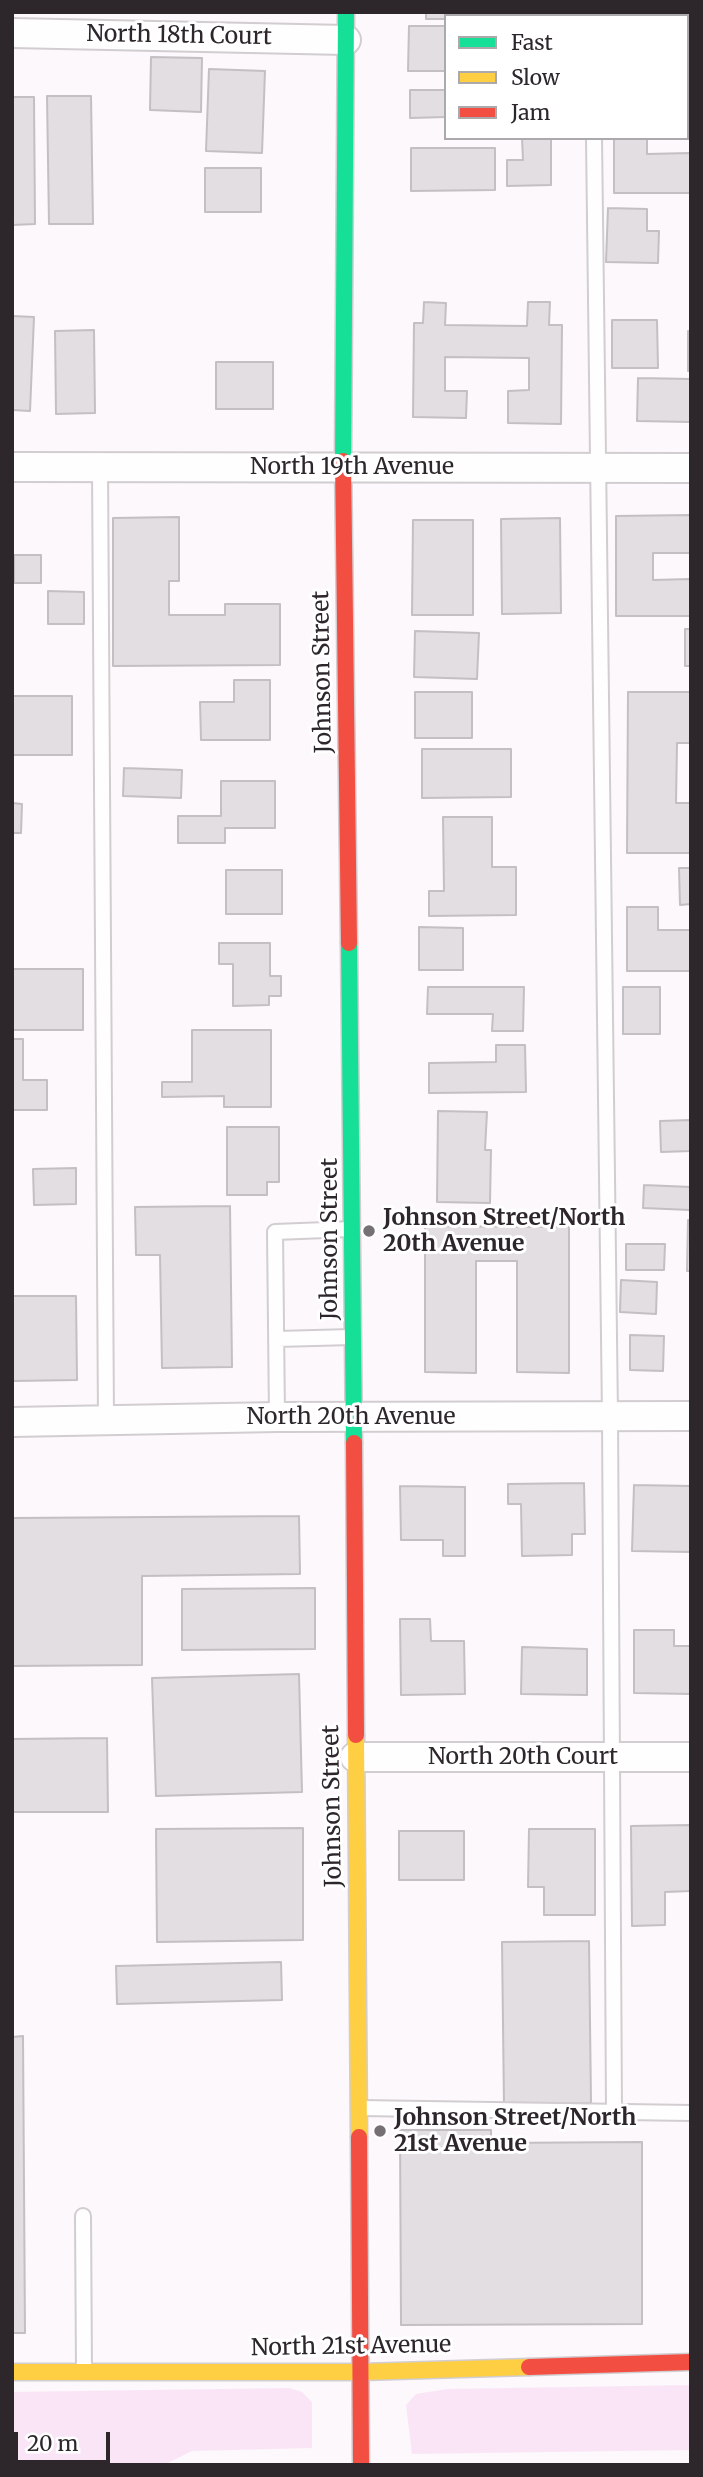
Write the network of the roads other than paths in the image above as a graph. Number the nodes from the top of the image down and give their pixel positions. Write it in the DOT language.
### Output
graph roads {
  1 [pos="346,26"];
  2 [pos="12,33"];
  3 [pos="594,140"];
  4 [pos="12,467"];
  5 [pos="100,467"];
  6 [pos="343,467"];
  7 [pos="597,468"];
  8 [pos="691,468"];
  9 [pos="353,1229"];
  10 [pos="354,1337"];
  11 [pos="277,1339"];
  12 [pos="354,1416"];
  13 [pos="610,1416"];
  14 [pos="691,1416"];
  15 [pos="277,1417"];
  16 [pos="106,1420"];
  17 [pos="12,1422"];
  18 [pos="691,1756"];
  19 [pos="355,1757"];
  20 [pos="611,1757"];
  21 [pos="359,2108"];
  22 [pos="614,2113"];
  23 [pos="691,2113"];
  24 [pos="83,2216"];
  25 [pos="691,2362"];
  26 [pos="12,2372"];
  27 [pos="85,2372"];
  28 [pos="362,2372"];
  29 [pos="361,2465"];
  1 -- 2 [label="street, North 18th Court"];
  1 -- 6 [label="street, Johnson Street"];
  3 -- 7 [label="lane"];
  4 -- 5 [label="street, North 19th Avenue"];
  5 -- 6 [label="street, North 19th Avenue"];
  5 -- 16 [label="lane"];
  6 -- 7 [label="street, North 19th Avenue"];
  6 -- 9 [label="street, Johnson Street"];
  7 -- 8 [label="street, North 19th Avenue"];
  7 -- 13 [label="lane"];
  9 -- 10 [label="street, Johnson Street"];
  9 -- 11 [label="lane"];
  10 -- 11 [label="lane"];
  10 -- 12 [label="street, Johnson Street"];
  11 -- 15 [label="lane"];
  12 -- 13 [label="street, North 20th Avenue"];
  12 -- 15 [label="street, North 20th Avenue"];
  12 -- 19 [label="street, Johnson Street"];
  13 -- 14 [label="street, North 20th Avenue"];
  13 -- 20 [label="lane"];
  15 -- 16 [label="street, North 20th Avenue"];
  16 -- 17 [label="street, North 20th Avenue"];
  18 -- 20 [label="street, North 20th Court"];
  19 -- 20 [label="street, North 20th Court"];
  19 -- 21 [label="street, Johnson Street"];
  20 -- 22 [label="lane"];
  21 -- 22 [label="lane"];
  21 -- 28 [label="street, Johnson Street"];
  22 -- 23 [label="lane"];
  24 -- 27 [label="lane"];
  25 -- 28 [label="street, North 21st Avenue"];
  26 -- 27 [label="street, North 21st Avenue"];
  27 -- 28 [label="street, North 21st Avenue"];
  28 -- 29 [label="street, Johnson Street"];
}
